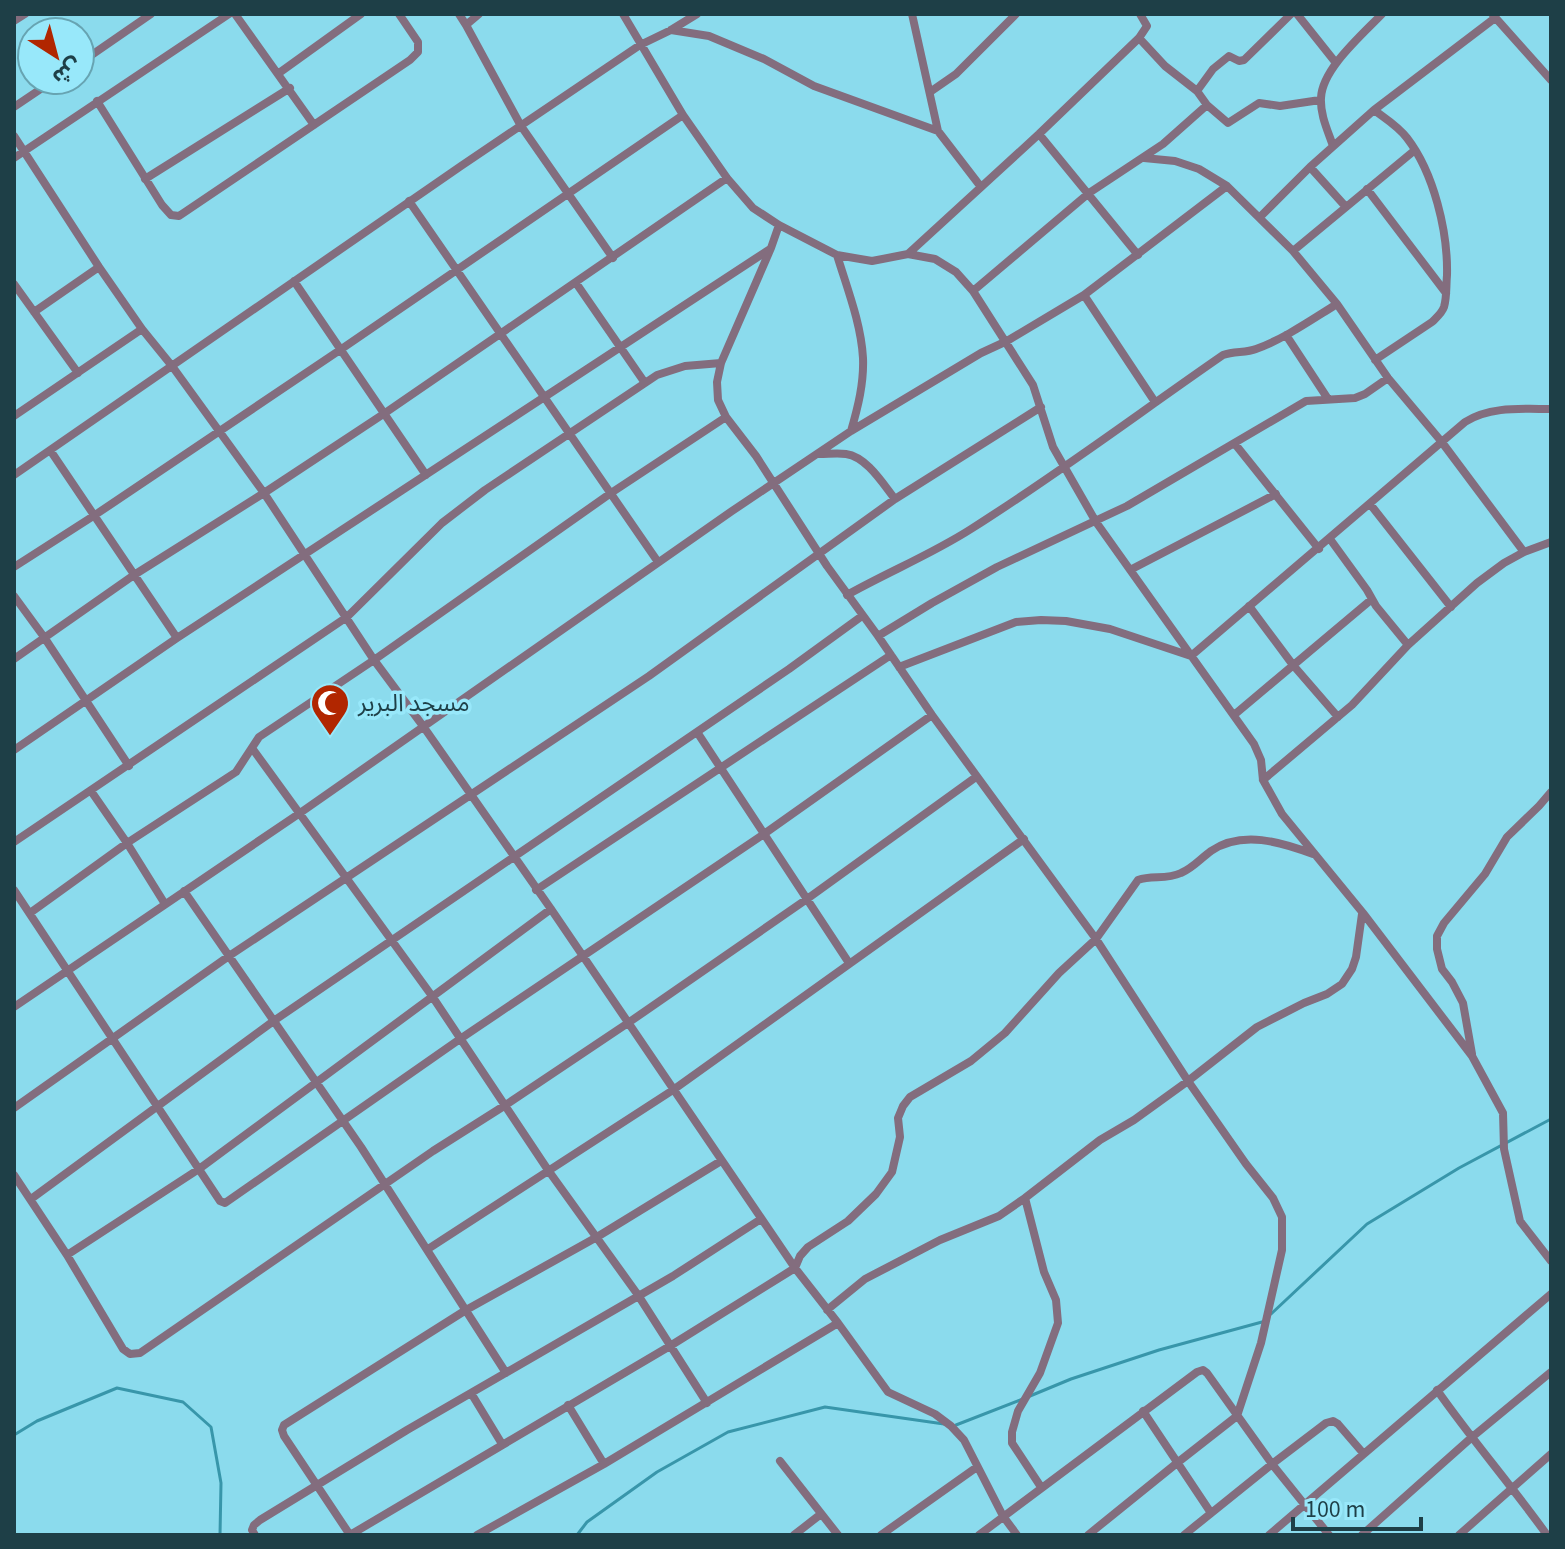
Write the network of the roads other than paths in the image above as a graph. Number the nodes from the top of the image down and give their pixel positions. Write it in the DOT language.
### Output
graph roads {
  1 [pos="25,14"];
  2 [pos="151,14"];
  3 [pos="232,14"];
  4 [pos="361,14"];
  5 [pos="399,14"];
  6 [pos="459,14"];
  7 [pos="479,14"];
  8 [pos="623,14"];
  9 [pos="697,14"];
  10 [pos="912,14"];
  11 [pos="1016,14"];
  12 [pos="1140,14"];
  13 [pos="1294,14"];
  14 [pos="1382,14"];
  15 [pos="1493,16"];
  16 [pos="138,18"];
  17 [pos="14,21"];
  18 [pos="466,25"];
  19 [pos="671,30"];
  20 [pos="1139,38"];
  21 [pos="640,45"];
  22 [pos="96,51"];
  23 [pos="1336,63"];
  24 [pos="279,73"];
  25 [pos="1549,78"];
  26 [pos="290,88"];
  27 [pos="1551,88"];
  28 [pos="1197,91"];
  29 [pos="930,92"];
  30 [pos="1320,100"];
  31 [pos="97,101"];
  32 [pos="1207,105"];
  33 [pos="1374,110"];
  34 [pos="683,115"];
  35 [pos="314,125"];
  36 [pos="521,126"];
  37 [pos="938,131"];
  38 [pos="1039,134"];
  39 [pos="14,136"];
  40 [pos="1333,146"];
  41 [pos="1415,150"];
  42 [pos="25,151"];
  43 [pos="14,158"];
  44 [pos="1144,158"];
  45 [pos="1310,167"];
  46 [pos="727,178"];
  47 [pos="145,179"];
  48 [pos="1227,186"];
  49 [pos="981,187"];
  50 [pos="1367,189"];
  51 [pos="1089,193"];
  52 [pos="568,194"];
  53 [pos="409,201"];
  54 [pos="1346,207"];
  55 [pos="1260,217"];
  56 [pos="779,225"];
  57 [pos="771,248"];
  58 [pos="1293,251"];
  59 [pos="908,254"];
  60 [pos="837,255"];
  61 [pos="1138,255"];
  62 [pos="613,258"];
  63 [pos="99,267"];
  64 [pos="457,269"];
  65 [pos="294,281"];
  66 [pos="576,283"];
  67 [pos="14,284"];
  68 [pos="973,291"];
  69 [pos="1446,294"];
  70 [pos="1084,295"];
  71 [pos="1337,304"];
  72 [pos="34,312"];
  73 [pos="142,329"];
  74 [pos="501,334"];
  75 [pos="1286,335"];
  76 [pos="1007,341"];
  77 [pos="620,347"];
  78 [pos="340,350"];
  79 [pos="1375,360"];
  80 [pos="721,363"];
  81 [pos="172,366"];
  82 [pos="78,373"];
  83 [pos="1388,378"];
  84 [pos="645,383"];
  85 [pos="543,397"];
  86 [pos="1328,399"];
  87 [pos="1155,402"];
  88 [pos="1041,407"];
  89 [pos="1551,409"];
  90 [pos="385,413"];
  91 [pos="14,416"];
  92 [pos="726,417"];
  93 [pos="219,431"];
  94 [pos="851,431"];
  95 [pos="570,433"];
  96 [pos="1441,441"];
  97 [pos="1235,444"];
  98 [pos="50,450"];
  99 [pos="819,454"];
  100 [pos="1065,467"];
  101 [pos="14,475"];
  102 [pos="426,475"];
  103 [pos="773,484"];
  104 [pos="264,493"];
  105 [pos="611,493"];
  106 [pos="1276,494"];
  107 [pos="895,499"];
  108 [pos="1370,504"];
  109 [pos="95,515"];
  110 [pos="1096,522"];
  111 [pos="1330,539"];
  112 [pos="1551,542"];
  113 [pos="1319,549"];
  114 [pos="1524,552"];
  115 [pos="305,554"];
  116 [pos="819,555"];
  117 [pos="658,562"];
  118 [pos="14,567"];
  119 [pos="1130,570"];
  120 [pos="134,575"];
  121 [pos="847,595"];
  122 [pos="14,596"];
  123 [pos="1372,599"];
  124 [pos="1249,606"];
  125 [pos="1451,607"];
  126 [pos="862,616"];
  127 [pos="347,617"];
  128 [pos="878,636"];
  129 [pos="44,637"];
  130 [pos="177,638"];
  131 [pos="1408,645"];
  132 [pos="891,655"];
  133 [pos="1191,656"];
  134 [pos="14,659"];
  135 [pos="374,660"];
  136 [pos="1293,665"];
  137 [pos="899,667"];
  138 [pos="85,701"];
  139 [pos="932,715"];
  140 [pos="1234,715"];
  141 [pos="1338,717"];
  142 [pos="423,726"];
  143 [pos="697,732"];
  144 [pos="252,748"];
  145 [pos="14,750"];
  146 [pos="129,766"];
  147 [pos="722,769"];
  148 [pos="976,777"];
  149 [pos="1263,780"];
  150 [pos="91,791"];
  151 [pos="1551,792"];
  152 [pos="470,794"];
  153 [pos="300,813"];
  154 [pos="764,834"];
  155 [pos="1024,839"];
  156 [pos="14,842"];
  157 [pos="127,843"];
  158 [pos="1314,855"];
  159 [pos="514,857"];
  160 [pos="347,878"];
  161 [pos="14,890"];
  162 [pos="536,890"];
  163 [pos="184,891"];
  164 [pos="807,899"];
  165 [pos="165,904"];
  166 [pos="551,909"];
  167 [pos="30,913"];
  168 [pos="1363,913"];
  169 [pos="1096,939"];
  170 [pos="393,941"];
  171 [pos="229,956"];
  172 [pos="582,957"];
  173 [pos="849,963"];
  174 [pos="67,970"];
  175 [pos="432,996"];
  176 [pos="14,1007"];
  177 [pos="275,1020"];
  178 [pos="628,1023"];
  179 [pos="112,1038"];
  180 [pos="460,1039"];
  181 [pos="1472,1056"];
  182 [pos="1188,1081"];
  183 [pos="317,1083"];
  184 [pos="673,1090"];
  185 [pos="157,1106"];
  186 [pos="504,1106"];
  187 [pos="14,1108"];
  188 [pos="343,1120"];
  189 [pos="721,1161"];
  190 [pos="199,1169"];
  191 [pos="548,1170"];
  192 [pos="14,1175"];
  193 [pos="386,1184"];
  194 [pos="1025,1198"];
  195 [pos="31,1199"];
  196 [pos="761,1219"];
  197 [pos="597,1237"];
  198 [pos="428,1249"];
  199 [pos="67,1255"];
  200 [pos="1551,1261"];
  201 [pos="795,1268"];
  202 [pos="1551,1294"];
  203 [pos="638,1295"];
  204 [pos="466,1310"];
  205 [pos="827,1310"];
  206 [pos="838,1323"];
  207 [pos="670,1346"];
  208 [pos="1551,1372"];
  209 [pos="506,1373"];
  210 [pos="1437,1390"];
  211 [pos="471,1393"];
  212 [pos="707,1403"];
  213 [pos="568,1405"];
  214 [pos="1143,1411"];
  215 [pos="1237,1416"];
  216 [pos="1471,1438"];
  217 [pos="502,1444"];
  218 [pos="1363,1453"];
  219 [pos="1551,1454"];
  220 [pos="780,1461"];
  221 [pos="1177,1463"];
  222 [pos="604,1464"];
  223 [pos="1272,1464"];
  224 [pos="977,1467"];
  225 [pos="317,1486"];
  226 [pos="1041,1487"];
  227 [pos="1512,1487"];
  228 [pos="1304,1505"];
  229 [pos="1211,1513"];
  230 [pos="821,1514"];
  231 [pos="1003,1516"];
  232 [pos="255,1535"];
  233 [pos="350,1535"];
  234 [pos="477,1535"];
  235 [pos="794,1535"];
  236 [pos="838,1535"];
  237 [pos="881,1535"];
  238 [pos="979,1535"];
  239 [pos="1017,1535"];
  240 [pos="1088,1535"];
  241 [pos="1184,1535"];
  242 [pos="1269,1535"];
  243 [pos="1329,1535"];
  244 [pos="1362,1535"];
  245 [pos="1459,1535"];
  246 [pos="1547,1535"];
  1 -- 17 [label="street"];
  2 -- 16 [label="street"];
  3 -- 24 [label="street"];
  3 -- 31 [label="street"];
  4 -- 24 [label="street"];
  5 -- 35 [label="street"];
  6 -- 18 [label="street"];
  7 -- 18 [label="street"];
  8 -- 21 [label="street"];
  9 -- 19 [label="street"];
  10 -- 29 [label="street"];
  11 -- 29 [label="street"];
  12 -- 20 [label="street"];
  13 -- 23 [label="street"];
  13 -- 28 [label="street"];
  14 -- 23 [label="street"];
  15 -- 25 [label="street"];
  15 -- 33 [label="street"];
  16 -- 22 [label="street"];
  18 -- 36 [label="street"];
  19 -- 21 [label="street"];
  19 -- 37 [label="street"];
  20 -- 28 [label="street"];
  20 -- 38 [label="street"];
  21 -- 34 [label="street"];
  21 -- 36 [label="street"];
  23 -- 30 [label="street"];
  24 -- 26 [label="street"];
  25 -- 27 [label="street"];
  26 -- 35 [label="street"];
  26 -- 47 [label="street"];
  28 -- 32 [label="street"];
  29 -- 37 [label="street"];
  30 -- 32 [label="street"];
  30 -- 40 [label="street"];
  31 -- 42 [label="street"];
  31 -- 47 [label="street"];
  32 -- 44 [label="street"];
  33 -- 40 [label="street"];
  33 -- 41 [label="street"];
  34 -- 46 [label="street"];
  34 -- 52 [label="street"];
  35 -- 47 [label="street"];
  36 -- 52 [label="street"];
  36 -- 53 [label="street"];
  37 -- 49 [label="street"];
  38 -- 49 [label="street"];
  38 -- 51 [label="street"];
  39 -- 42 [label="street"];
  40 -- 45 [label="street"];
  41 -- 50 [label="street"];
  41 -- 69 [label="street"];
  42 -- 43 [label="street"];
  42 -- 63 [label="street"];
  44 -- 48 [label="street"];
  44 -- 51 [label="street"];
  45 -- 54 [label="street"];
  45 -- 55 [label="street"];
  46 -- 56 [label="street"];
  46 -- 62 [label="street"];
  48 -- 55 [label="street"];
  48 -- 61 [label="street"];
  49 -- 59 [label="street"];
  50 -- 54 [label="street"];
  50 -- 69 [label="street"];
  51 -- 61 [label="street"];
  51 -- 68 [label="street"];
  52 -- 62 [label="street"];
  52 -- 64 [label="street"];
  53 -- 64 [label="street"];
  53 -- 65 [label="street"];
  54 -- 58 [label="street"];
  55 -- 58 [label="street"];
  56 -- 57 [label="street"];
  56 -- 60 [label="street"];
  57 -- 77 [label="street"];
  57 -- 80 [label="street"];
  58 -- 71 [label="street"];
  59 -- 60 [label="street"];
  59 -- 68 [label="street"];
  60 -- 94 [label="street"];
  61 -- 70 [label="street"];
  62 -- 66 [label="street"];
  63 -- 72 [label="street"];
  63 -- 73 [label="street"];
  64 -- 74 [label="street"];
  64 -- 78 [label="street"];
  65 -- 78 [label="street"];
  65 -- 81 [label="street"];
  66 -- 74 [label="street"];
  66 -- 77 [label="street"];
  67 -- 72 [label="street"];
  68 -- 76 [label="street"];
  69 -- 79 [label="street"];
  70 -- 76 [label="street"];
  70 -- 87 [label="street"];
  71 -- 75 [label="street"];
  71 -- 79 [label="street"];
  72 -- 82 [label="street"];
  73 -- 81 [label="street"];
  73 -- 82 [label="street"];
  74 -- 85 [label="street"];
  74 -- 90 [label="street"];
  75 -- 86 [label="street"];
  75 -- 87 [label="street"];
  76 -- 88 [label="street"];
  76 -- 94 [label="street"];
  77 -- 84 [label="street"];
  77 -- 85 [label="street"];
  78 -- 90 [label="street"];
  78 -- 93 [label="street"];
  79 -- 83 [label="street"];
  80 -- 84 [label="street"];
  80 -- 92 [label="street"];
  81 -- 93 [label="street"];
  81 -- 98 [label="street"];
  82 -- 91 [label="street"];
  83 -- 86 [label="street"];
  83 -- 96 [label="street"];
  84 -- 95 [label="street"];
  85 -- 95 [label="street"];
  85 -- 102 [label="street"];
  86 -- 97 [label="street"];
  87 -- 100 [label="street"];
  88 -- 100 [label="street"];
  88 -- 107 [label="street"];
  89 -- 96 [label="street"];
  90 -- 102 [label="street"];
  90 -- 104 [label="street"];
  92 -- 103 [label="street"];
  92 -- 105 [label="street"];
  93 -- 104 [label="street"];
  93 -- 109 [label="street"];
  94 -- 99 [label="street"];
  95 -- 105 [label="street"];
  95 -- 127 [label="street"];
  96 -- 108 [label="street"];
  96 -- 114 [label="street"];
  97 -- 106 [label="street"];
  97 -- 110 [label="street"];
  98 -- 101 [label="street"];
  98 -- 109 [label="street"];
  99 -- 103 [label="street"];
  99 -- 107 [label="street"];
  100 -- 110 [label="street"];
  100 -- 121 [label="street"];
  102 -- 115 [label="street"];
  103 -- 116 [label="street"];
  103 -- 117 [label="street"];
  104 -- 115 [label="street"];
  104 -- 120 [label="street"];
  105 -- 117 [label="street"];
  105 -- 135 [label="street"];
  106 -- 113 [label="street"];
  106 -- 119 [label="street"];
  107 -- 116 [label="street"];
  108 -- 111 [label="street"];
  108 -- 125 [label="street"];
  109 -- 118 [label="street"];
  109 -- 120 [label="street"];
  110 -- 119 [label="street"];
  110 -- 128 [label="street"];
  111 -- 113 [label="street"];
  111 -- 123 [label="street"];
  112 -- 114 [label="street"];
  113 -- 124 [label="street"];
  114 -- 125 [label="street"];
  115 -- 127 [label="street"];
  115 -- 130 [label="street"];
  116 -- 121 [label="street"];
  116 -- 152 [label="street"];
  117 -- 142 [label="street"];
  119 -- 133 [label="street"];
  120 -- 129 [label="street"];
  120 -- 130 [label="street"];
  121 -- 126 [label="street"];
  122 -- 129 [label="street"];
  123 -- 131 [label="street"];
  123 -- 136 [label="street"];
  124 -- 133 [label="street"];
  124 -- 136 [label="street"];
  125 -- 131 [label="street"];
  126 -- 128 [label="street"];
  126 -- 143 [label="street"];
  127 -- 135 [label="street"];
  127 -- 146 [label="street"];
  128 -- 132 [label="street"];
  129 -- 134 [label="street"];
  129 -- 138 [label="street"];
  130 -- 138 [label="street"];
  131 -- 141 [label="street"];
  132 -- 137 [label="street"];
  132 -- 147 [label="street"];
  133 -- 137 [label="street"];
  133 -- 140 [label="street"];
  135 -- 142 [label="street"];
  135 -- 144 [label="street"];
  136 -- 140 [label="street"];
  136 -- 141 [label="street"];
  137 -- 139 [label="street"];
  138 -- 145 [label="street"];
  138 -- 146 [label="street"];
  139 -- 148 [label="street"];
  139 -- 154 [label="street"];
  140 -- 149 [label="street"];
  141 -- 149 [label="street"];
  142 -- 152 [label="street"];
  142 -- 153 [label="street"];
  143 -- 147 [label="street"];
  143 -- 159 [label="street"];
  144 -- 153 [label="street"];
  144 -- 157 [label="street"];
  146 -- 150 [label="street"];
  147 -- 154 [label="street"];
  147 -- 162 [label="street"];
  148 -- 155 [label="street"];
  148 -- 164 [label="street"];
  149 -- 158 [label="street"];
  150 -- 156 [label="street"];
  150 -- 157 [label="street"];
  151 -- 181 [label="street"];
  152 -- 159 [label="street"];
  152 -- 160 [label="street"];
  153 -- 160 [label="street"];
  153 -- 163 [label="street"];
  154 -- 164 [label="street"];
  154 -- 172 [label="street"];
  155 -- 169 [label="street"];
  155 -- 173 [label="street"];
  157 -- 165 [label="street"];
  157 -- 167 [label="street"];
  158 -- 168 [label="street"];
  158 -- 169 [label="street"];
  159 -- 162 [label="street"];
  159 -- 170 [label="street"];
  160 -- 170 [label="street"];
  160 -- 171 [label="street"];
  161 -- 167 [label="street"];
  162 -- 166 [label="street"];
  163 -- 165 [label="street"];
  163 -- 171 [label="street"];
  164 -- 173 [label="street"];
  164 -- 178 [label="street"];
  165 -- 174 [label="street"];
  166 -- 172 [label="street"];
  166 -- 175 [label="street"];
  167 -- 174 [label="street"];
  168 -- 181 [label="street"];
  168 -- 182 [label="street"];
  169 -- 182 [label="street"];
  169 -- 201 [label="street"];
  170 -- 175 [label="street"];
  170 -- 177 [label="street"];
  171 -- 177 [label="street"];
  171 -- 179 [label="street"];
  172 -- 178 [label="street"];
  172 -- 180 [label="street"];
  173 -- 184 [label="street"];
  174 -- 176 [label="street"];
  174 -- 179 [label="street"];
  175 -- 180 [label="street"];
  175 -- 183 [label="street"];
  177 -- 183 [label="street"];
  177 -- 185 [label="street"];
  178 -- 184 [label="street"];
  178 -- 186 [label="street"];
  179 -- 185 [label="street"];
  179 -- 187 [label="street"];
  180 -- 186 [label="street"];
  180 -- 188 [label="street"];
  181 -- 200 [label="street"];
  182 -- 194 [label="street"];
  182 -- 215 [label="street"];
  183 -- 188 [label="street"];
  183 -- 190 [label="street"];
  184 -- 189 [label="street"];
  184 -- 191 [label="street"];
  185 -- 190 [label="street"];
  185 -- 195 [label="street"];
  186 -- 191 [label="street"];
  186 -- 193 [label="street"];
  188 -- 190 [label="street"];
  188 -- 193 [label="street"];
  189 -- 196 [label="street"];
  189 -- 197 [label="street"];
  190 -- 199 [label="street"];
  191 -- 197 [label="street"];
  191 -- 198 [label="street"];
  192 -- 195 [label="street"];
  193 -- 198 [label="street"];
  193 -- 199 [label="street"];
  194 -- 205 [label="street"];
  194 -- 226 [label="street"];
  195 -- 199 [label="street"];
  196 -- 201 [label="street"];
  196 -- 203 [label="street"];
  197 -- 203 [label="street"];
  197 -- 204 [label="street"];
  198 -- 204 [label="street"];
  201 -- 205 [label="street"];
  201 -- 207 [label="street"];
  202 -- 210 [label="street"];
  203 -- 207 [label="street"];
  203 -- 209 [label="street"];
  204 -- 209 [label="street"];
  204 -- 225 [label="street"];
  205 -- 206 [label="street"];
  206 -- 212 [label="street"];
  206 -- 224 [label="street"];
  207 -- 212 [label="street"];
  207 -- 213 [label="street"];
  208 -- 216 [label="street"];
  209 -- 211 [label="street"];
  210 -- 216 [label="street"];
  210 -- 218 [label="street"];
  211 -- 217 [label="street"];
  211 -- 225 [label="street"];
  212 -- 222 [label="street"];
  213 -- 217 [label="street"];
  213 -- 222 [label="street"];
  214 -- 215 [label="street"];
  214 -- 221 [label="street"];
  214 -- 226 [label="street"];
  215 -- 221 [label="street"];
  215 -- 223 [label="street"];
  216 -- 227 [label="street"];
  216 -- 244 [label="street"];
  217 -- 233 [label="street"];
  218 -- 223 [label="street"];
  218 -- 228 [label="street"];
  219 -- 227 [label="street"];
  220 -- 230 [label="street"];
  221 -- 229 [label="street"];
  221 -- 240 [label="street"];
  222 -- 234 [label="street"];
  223 -- 228 [label="street"];
  223 -- 229 [label="street"];
  224 -- 231 [label="street"];
  224 -- 237 [label="street"];
  225 -- 232 [label="street"];
  225 -- 233 [label="street"];
  226 -- 231 [label="street"];
  227 -- 245 [label="street"];
  227 -- 246 [label="street"];
  228 -- 242 [label="street"];
  228 -- 243 [label="street"];
  229 -- 241 [label="street"];
  230 -- 235 [label="street"];
  230 -- 236 [label="street"];
  231 -- 238 [label="street"];
  231 -- 239 [label="street"];
}
